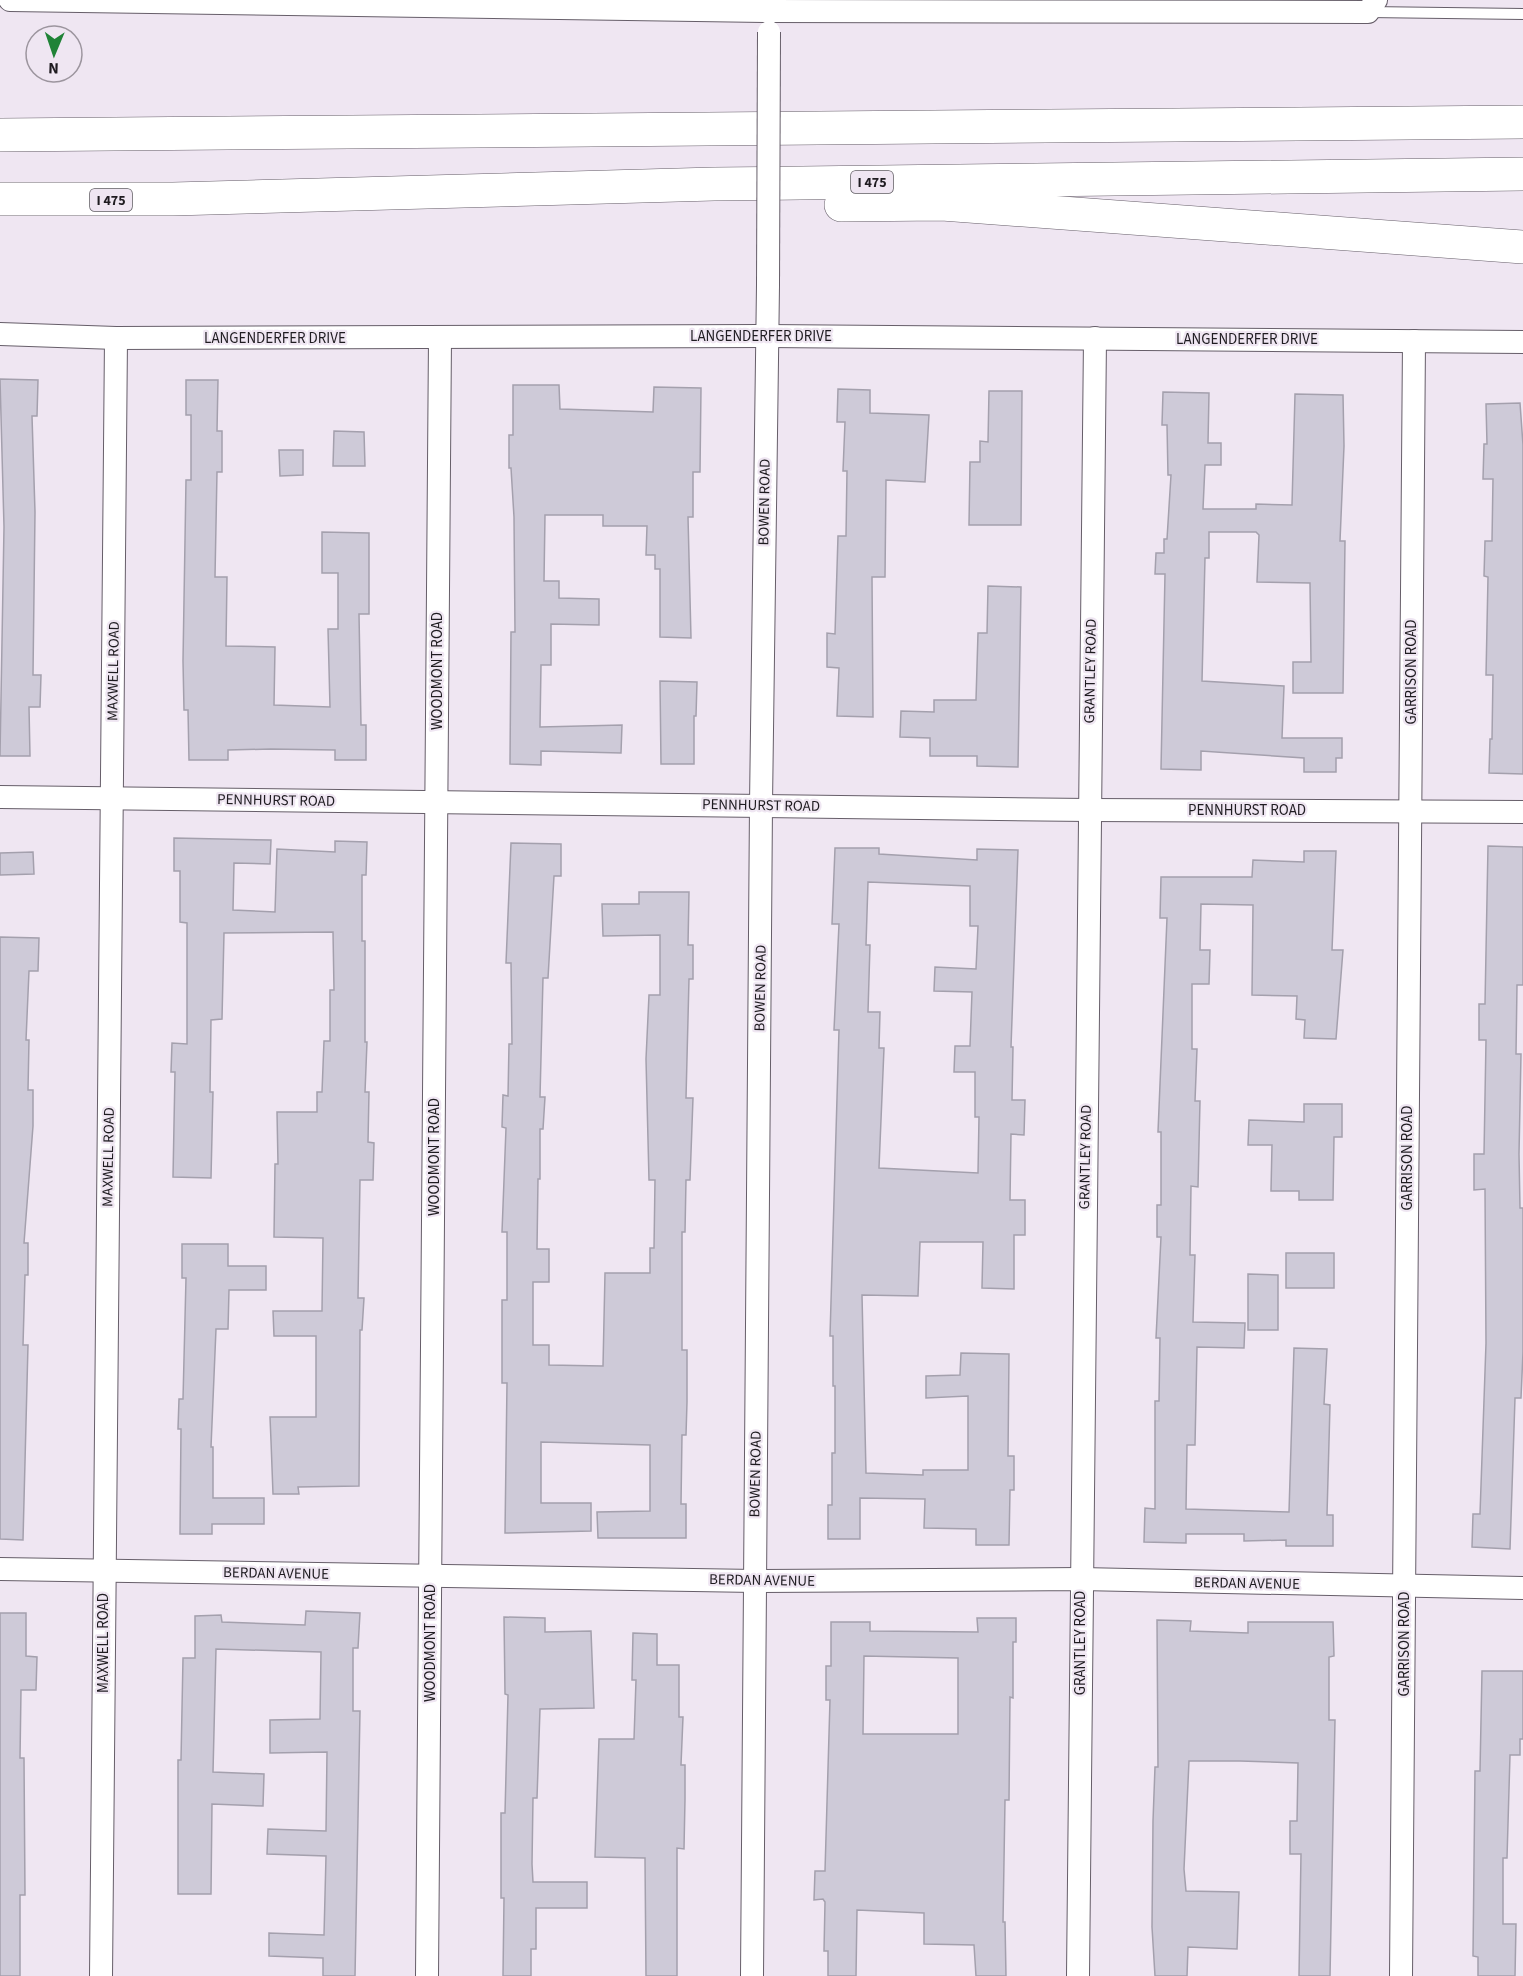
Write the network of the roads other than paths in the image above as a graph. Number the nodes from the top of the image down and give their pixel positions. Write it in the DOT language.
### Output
graph roads {
  1 [pos="10,0"];
  2 [pos="115,1"];
  3 [pos="446,3"];
  4 [pos="1095,6"];
  5 [pos="1372,6"];
  6 [pos="768,14"];
  7 [pos="1523,14"];
  8 [pos="1523,103"];
  9 [pos="1523,122"];
  10 [pos="1068,127"];
  11 [pos="0,135"];
  12 [pos="1523,174"];
  13 [pos="222,198"];
  14 [pos="0,199"];
  15 [pos="1523,247"];
  16 [pos="0,334"];
  17 [pos="766,336"];
  18 [pos="116,338"];
  19 [pos="440,338"];
  20 [pos="1095,338"];
  21 [pos="1414,340"];
  22 [pos="1523,342"];
  23 [pos="0,797"];
  24 [pos="111,798"];
  25 [pos="436,803"];
  26 [pos="761,804"];
  27 [pos="1089,810"];
  28 [pos="1410,810"];
  29 [pos="1523,812"];
  30 [pos="0,1569"];
  31 [pos="103,1571"];
  32 [pos="430,1575"];
  33 [pos="1081,1579"];
  34 [pos="755,1581"];
  35 [pos="1404,1587"];
  36 [pos="1523,1588"];
  37 [pos="101,1976"];
  38 [pos="427,1976"];
  39 [pos="752,1976"];
  40 [pos="1078,1976"];
  41 [pos="1401,1976"];
  1 -- 2 [label="street"];
  2 -- 3 [label="street"];
  3 -- 6 [label="street"];
  4 -- 5 [label="street"];
  4 -- 6 [label="street"];
  5 -- 7 [label="lane"];
  6 -- 17 [label="street, BOWEN ROAD, bridge"];
  8 -- 10 [label="highway"];
  9 -- 10 [label="highway"];
  10 -- 11 [label="highway"];
  12 -- 13 [label="highway, I 475"];
  13 -- 14 [label="highway, I 475"];
  13 -- 15 [label="highway"];
  16 -- 18 [label="street, LANGENDERFER DRIVE"];
  17 -- 19 [label="street, LANGENDERFER DRIVE"];
  17 -- 20 [label="street, LANGENDERFER DRIVE"];
  17 -- 26 [label="street, BOWEN ROAD"];
  18 -- 19 [label="street, LANGENDERFER DRIVE"];
  18 -- 24 [label="street, MAXWELL ROAD"];
  19 -- 25 [label="street, WOODMONT ROAD"];
  20 -- 21 [label="street, LANGENDERFER DRIVE"];
  20 -- 27 [label="street, GRANTLEY ROAD"];
  21 -- 22 [label="street, LANGENDERFER DRIVE"];
  21 -- 28 [label="street, GARRISON ROAD"];
  23 -- 24 [label="street, PENNHURST ROAD"];
  24 -- 25 [label="street, PENNHURST ROAD"];
  24 -- 31 [label="street, MAXWELL ROAD"];
  25 -- 26 [label="street, PENNHURST ROAD"];
  25 -- 32 [label="street, WOODMONT ROAD"];
  26 -- 27 [label="street, PENNHURST ROAD"];
  26 -- 34 [label="street, BOWEN ROAD"];
  27 -- 28 [label="street, PENNHURST ROAD"];
  27 -- 33 [label="street, GRANTLEY ROAD"];
  28 -- 29 [label="street, PENNHURST ROAD"];
  28 -- 35 [label="street, GARRISON ROAD"];
  30 -- 31 [label="street, BERDAN AVENUE"];
  31 -- 32 [label="street, BERDAN AVENUE"];
  31 -- 37 [label="street, MAXWELL ROAD"];
  32 -- 34 [label="street, BERDAN AVENUE"];
  32 -- 38 [label="street, WOODMONT ROAD"];
  33 -- 34 [label="street, BERDAN AVENUE"];
  33 -- 35 [label="street, BERDAN AVENUE"];
  33 -- 40 [label="street, GRANTLEY ROAD"];
  34 -- 39 [label="street, BOWEN ROAD"];
  35 -- 36 [label="street, BERDAN AVENUE"];
  35 -- 41 [label="street, GARRISON ROAD"];
}
